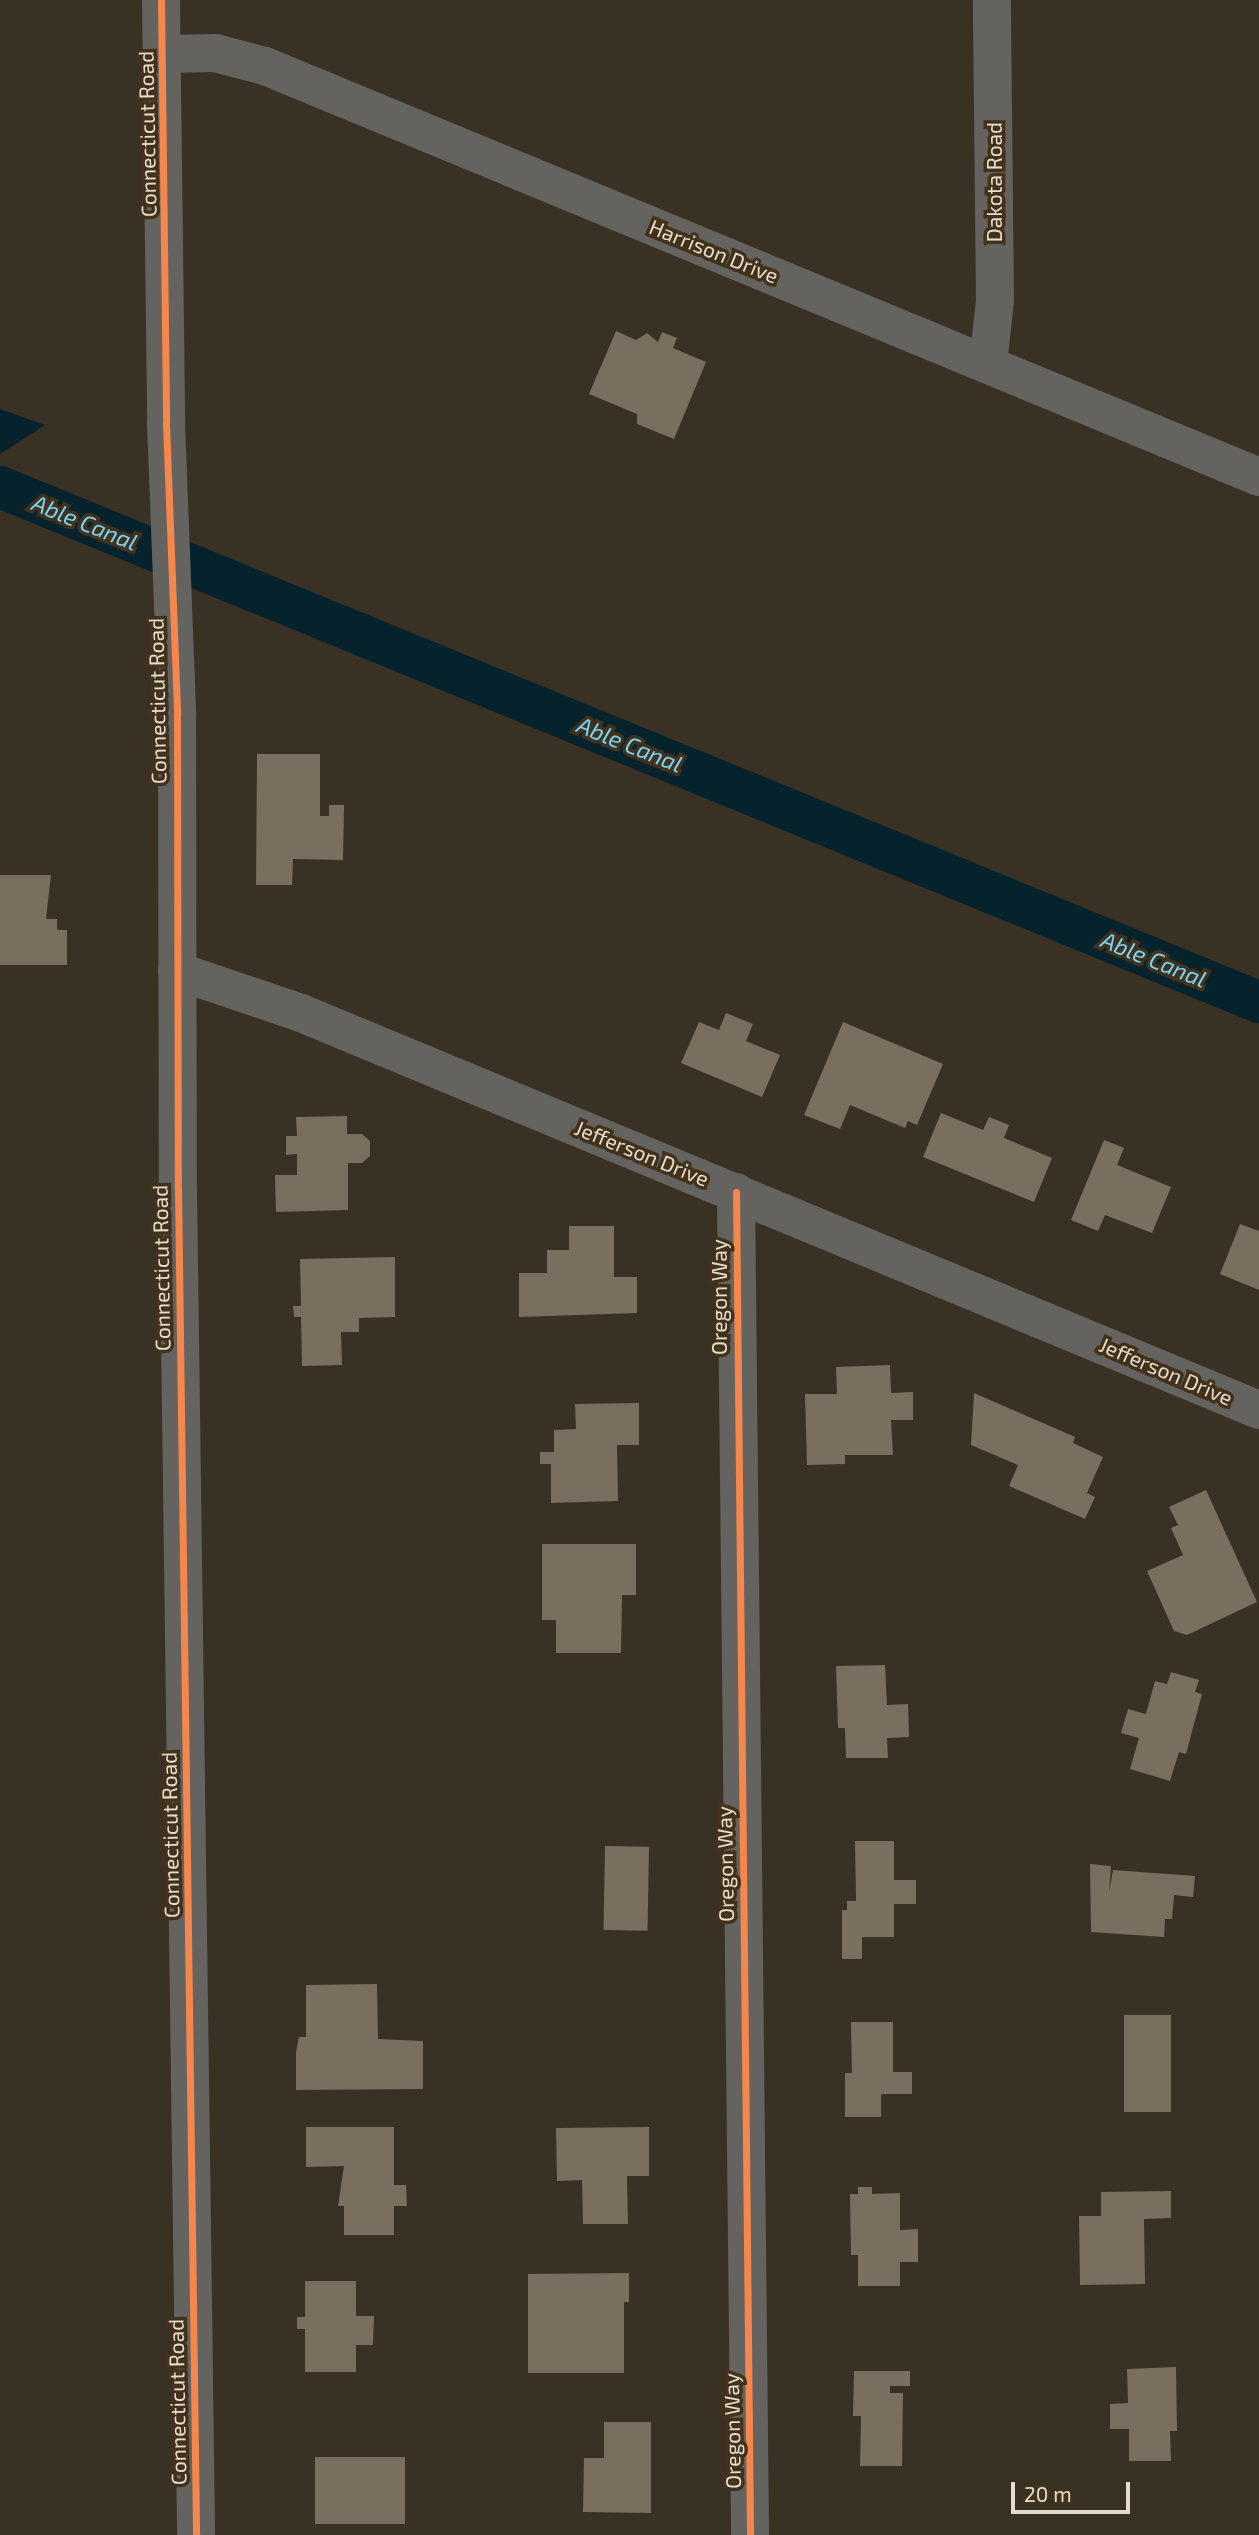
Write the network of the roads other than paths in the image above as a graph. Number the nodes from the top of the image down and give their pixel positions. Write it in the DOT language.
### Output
graph roads {
  1 [pos="161,0"];
  2 [pos="992,0"];
  3 [pos="163,54"];
  4 [pos="988,364"];
  5 [pos="1259,477"];
  6 [pos="177,971"];
  7 [pos="736,1192"];
  8 [pos="1259,1410"];
  9 [pos="196,2535"];
  10 [pos="750,2535"];
  1 -- 3 [label="street, Connecticut Road"];
  2 -- 4 [label="street, Dakota Road"];
  3 -- 4 [label="street, Harrison Drive"];
  3 -- 6 [label="street, Connecticut Road"];
  4 -- 5 [label="street, Harrison Drive"];
  6 -- 7 [label="street, Jefferson Drive"];
  6 -- 9 [label="street, Connecticut Road"];
  7 -- 8 [label="street, Jefferson Drive"];
  7 -- 10 [label="street, Oregon Way"];
}
